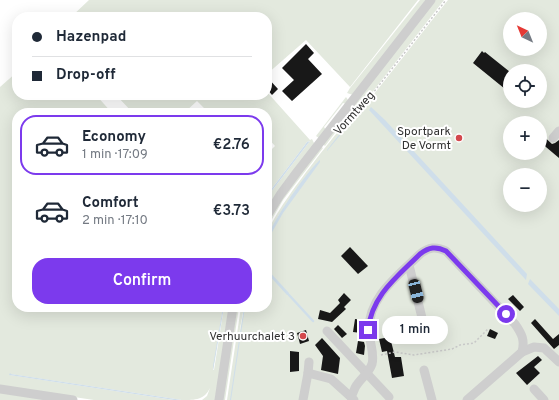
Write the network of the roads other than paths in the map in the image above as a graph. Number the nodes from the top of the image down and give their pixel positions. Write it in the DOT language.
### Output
graph roads {
  1 [pos="431,0"];
  2 [pos="272,213"];
  3 [pos="409,265"];
  4 [pos="232,312"];
  5 [pos="425,330"];
  6 [pos="327,331"];
  7 [pos="522,352"];
  8 [pos="309,362"];
  9 [pos="559,362"];
  10 [pos="424,370"];
  11 [pos="308,373"];
  12 [pos="367,373"];
  13 [pos="0,389"];
  14 [pos="534,389"];
  15 [pos="389,398"];
  16 [pos="352,399"];
  17 [pos="73,400"];
  18 [pos="219,400"];
  19 [pos="303,400"];
  20 [pos="432,400"];
  21 [pos="467,400"];
  22 [pos="544,400"];
  1 -- 2 [label="street, Vormtweg"];
  3 -- 5 [label="street"];
  3 -- 7 [label="street"];
  3 -- 12 [label="street"];
  4 -- 18 [label="street"];
  6 -- 12 [label="street"];
  7 -- 9 [label="street"];
  7 -- 21 [label="street"];
  8 -- 11 [label="street"];
  10 -- 20 [label="street"];
  11 -- 16 [label="street"];
  11 -- 19 [label="street"];
  12 -- 15 [label="street"];
  12 -- 16 [label="street"];
  13 -- 17 [label="street"];
  14 -- 22 [label="street"];
}
